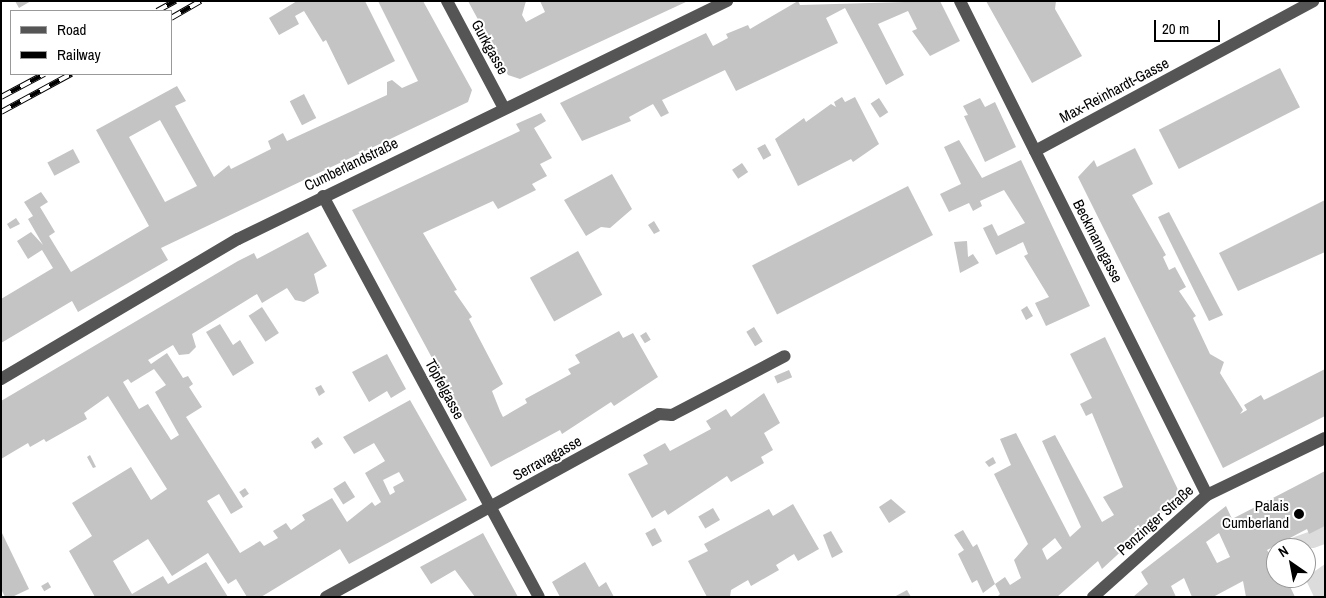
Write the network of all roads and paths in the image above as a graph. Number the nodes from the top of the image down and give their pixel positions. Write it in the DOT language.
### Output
graph roads {
  1 [pos="446,1"];
  2 [pos="727,1"];
  3 [pos="960,1"];
  4 [pos="1314,1"];
  5 [pos="504,108"];
  6 [pos="1035,150"];
  7 [pos="323,196"];
  8 [pos="785,356"];
  9 [pos="1,379"];
  10 [pos="1325,438"];
  11 [pos="1207,495"];
  12 [pos="490,508"];
  13 [pos="326,597"];
  14 [pos="539,597"];
  15 [pos="1093,597"];
  1 -- 5 [label="street, Gurkgasse"];
  2 -- 5 [label="street, Cumberlandstraße"];
  3 -- 6 [label="street, Beckmanngasse"];
  4 -- 6 [label="street, Max-Reinhardt-Gasse"];
  5 -- 7 [label="street, Cumberlandstraße"];
  6 -- 11 [label="street, Beckmanngasse"];
  7 -- 9 [label="street, Cumberlandstraße"];
  7 -- 12 [label="street, Töpfelgasse"];
  8 -- 12 [label="street, Serravagasse"];
  10 -- 11 [label="street, Penzinger Straße"];
  11 -- 15 [label="street, Penzinger Straße"];
  12 -- 13 [label="street, Serravagasse"];
  12 -- 14 [label="street, Töpfelgasse"];
}
